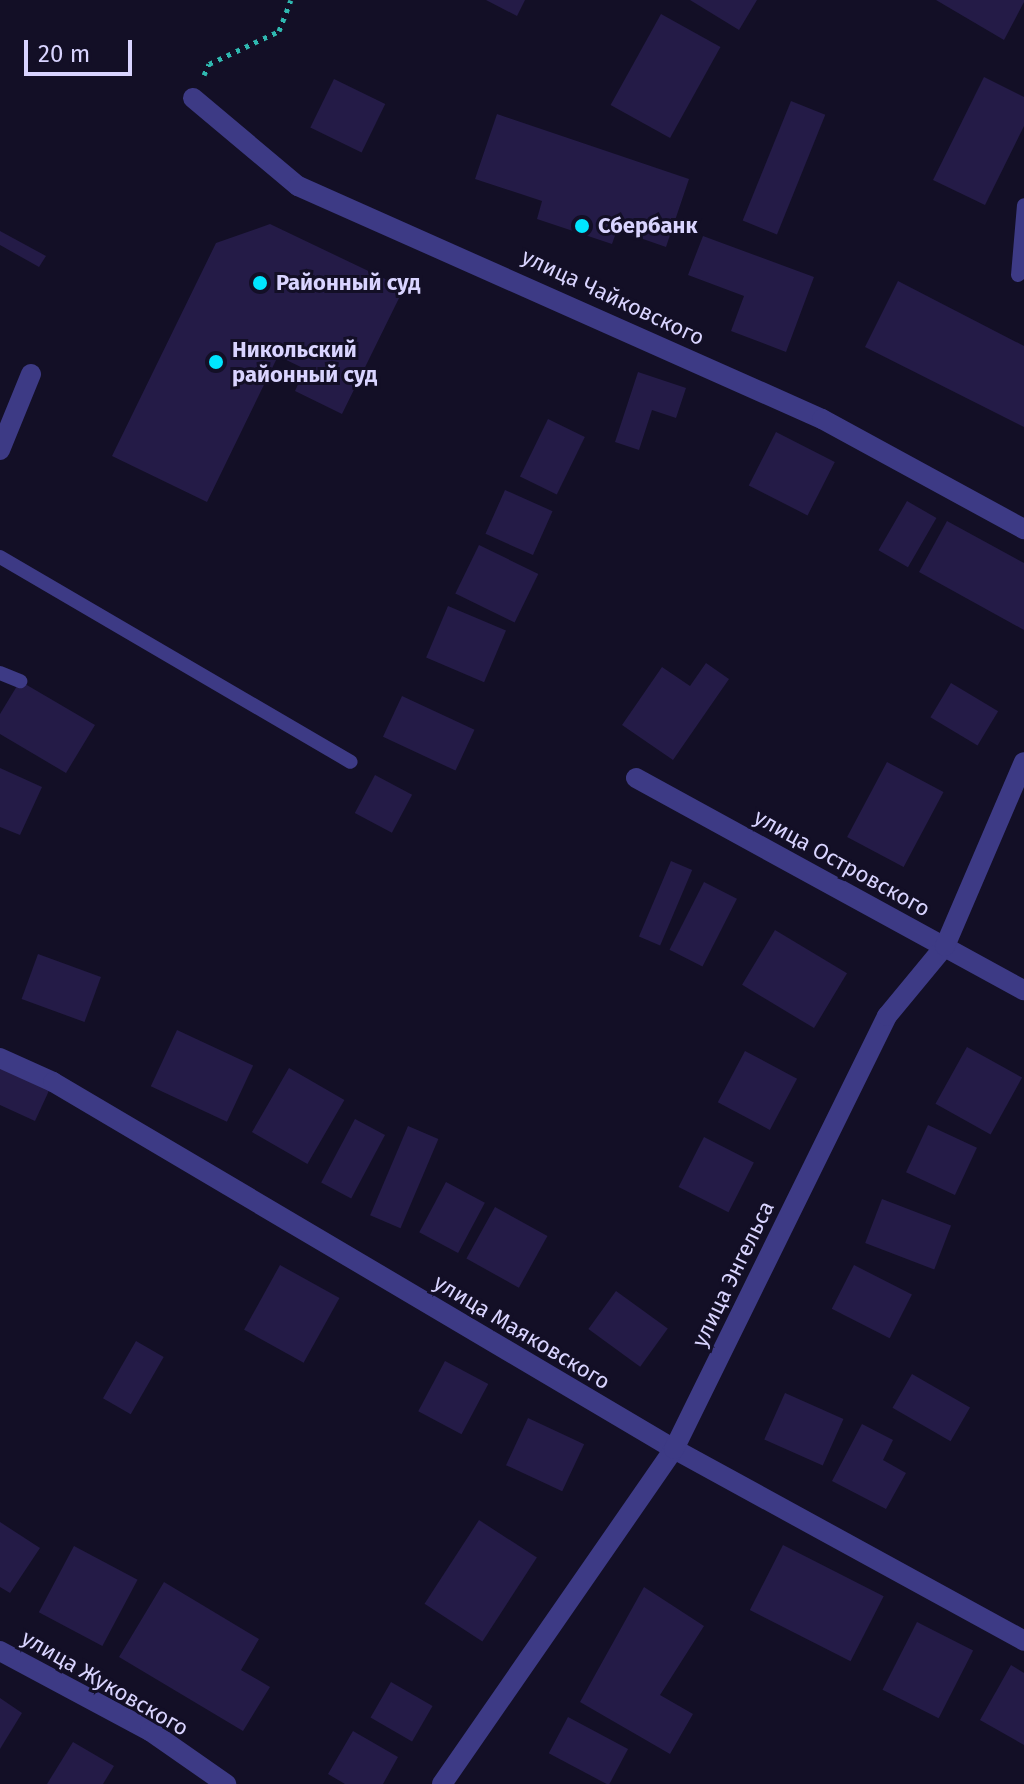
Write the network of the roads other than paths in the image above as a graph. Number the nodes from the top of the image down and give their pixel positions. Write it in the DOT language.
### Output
graph roads {
  1 [pos="193,98"];
  2 [pos="1024,205"];
  3 [pos="1018,275"];
  4 [pos="31,374"];
  5 [pos="0,450"];
  6 [pos="1024,529"];
  7 [pos="0,557"];
  8 [pos="0,673"];
  9 [pos="20,681"];
  10 [pos="351,762"];
  11 [pos="1024,762"];
  12 [pos="636,778"];
  13 [pos="945,946"];
  14 [pos="1024,990"];
  15 [pos="0,1058"];
  16 [pos="674,1449"];
  17 [pos="1024,1641"];
  18 [pos="0,1651"];
  19 [pos="226,1784"];
  20 [pos="442,1784"];
  1 -- 6 [label="street, улица Чайковского"];
  2 -- 3 [label="lane"];
  4 -- 5 [label="street"];
  7 -- 10 [label="lane"];
  8 -- 9 [label="lane"];
  11 -- 13 [label="street, улица Энгельса"];
  12 -- 13 [label="street, улица Островского"];
  13 -- 14 [label="street, улица Островского"];
  13 -- 16 [label="street, улица Энгельса"];
  15 -- 16 [label="street, улица Маяковского"];
  16 -- 17 [label="street, улица Маяковского"];
  16 -- 20 [label="street, улица Энгельса"];
  18 -- 19 [label="street, улица Жуковского"];
}
